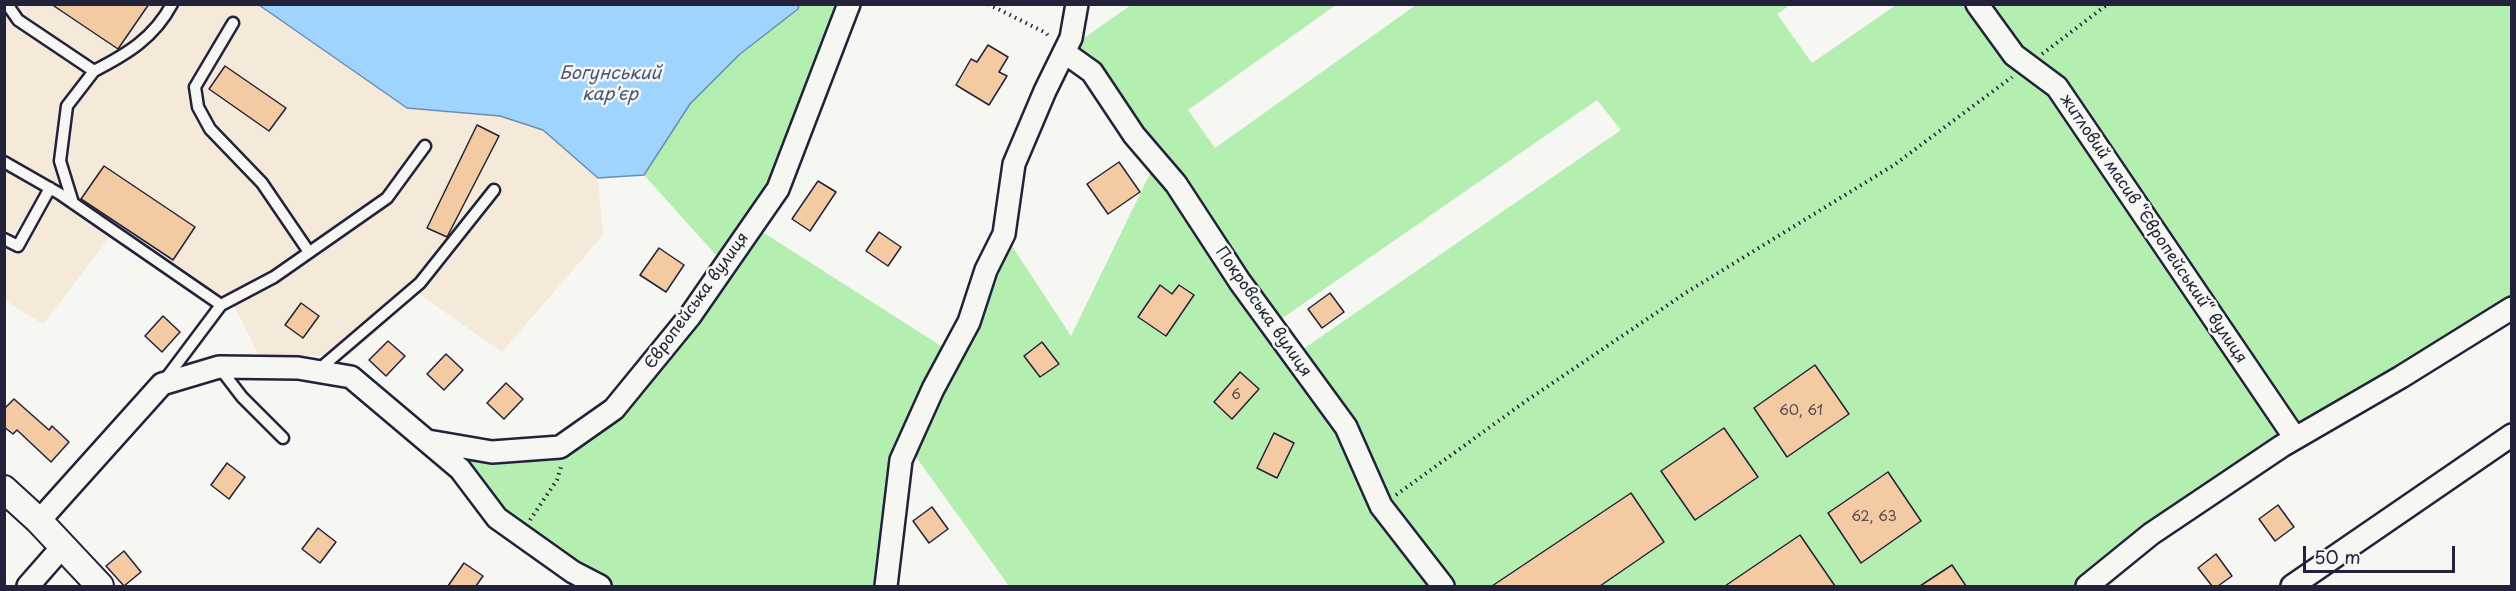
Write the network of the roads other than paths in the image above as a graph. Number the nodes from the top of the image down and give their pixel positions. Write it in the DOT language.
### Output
graph roads {
  1 [pos="7,4"];
  2 [pos="172,4"];
  3 [pos="849,4"];
  4 [pos="1077,4"];
  5 [pos="1977,4"];
  6 [pos="233,23"];
  7 [pos="1064,52"];
  8 [pos="94,71"];
  9 [pos="425,146"];
  10 [pos="4,162"];
  11 [pos="50,188"];
  12 [pos="494,190"];
  13 [pos="74,203"];
  14 [pos="4,238"];
  15 [pos="309,252"];
  16 [pos="221,305"];
  17 [pos="2511,308"];
  18 [pos="219,367"];
  19 [pos="316,371"];
  20 [pos="162,384"];
  21 [pos="2511,435"];
  22 [pos="283,438"];
  23 [pos="2295,438"];
  24 [pos="427,441"];
  25 [pos="4,489"];
  26 [pos="39,521"];
  27 [pos="63,546"];
  28 [pos="28,586"];
  29 [pos="100,586"];
  30 [pos="600,586"];
  31 [pos="886,586"];
  32 [pos="1443,586"];
  33 [pos="2086,586"];
  34 [pos="2292,586"];
  1 -- 8 [label="lane"];
  2 -- 8 [label="lane"];
  3 -- 24 [label="street, Європейська вулиця"];
  4 -- 7 [label="street"];
  5 -- 23 [label="street, житловий масив “Європейський“ вулиця"];
  6 -- 15 [label="lane"];
  7 -- 31 [label="street"];
  7 -- 32 [label="street, Покровська вулиця"];
  8 -- 13 [label="lane"];
  9 -- 15 [label="lane"];
  10 -- 11 [label="lane"];
  11 -- 13 [label="lane"];
  11 -- 14 [label="lane"];
  12 -- 19 [label="lane"];
  13 -- 16 [label="lane"];
  15 -- 16 [label="lane"];
  16 -- 20 [label="lane"];
  17 -- 23 [label="street"];
  18 -- 19 [label="street"];
  18 -- 20 [label="street"];
  18 -- 22 [label="lane"];
  19 -- 24 [label="street"];
  20 -- 26 [label="street"];
  21 -- 34 [label="street"];
  23 -- 33 [label="street"];
  24 -- 30 [label="street"];
  25 -- 26 [label="street"];
  26 -- 27 [label="street"];
  27 -- 28 [label="street"];
  27 -- 29 [label="street"];
}
